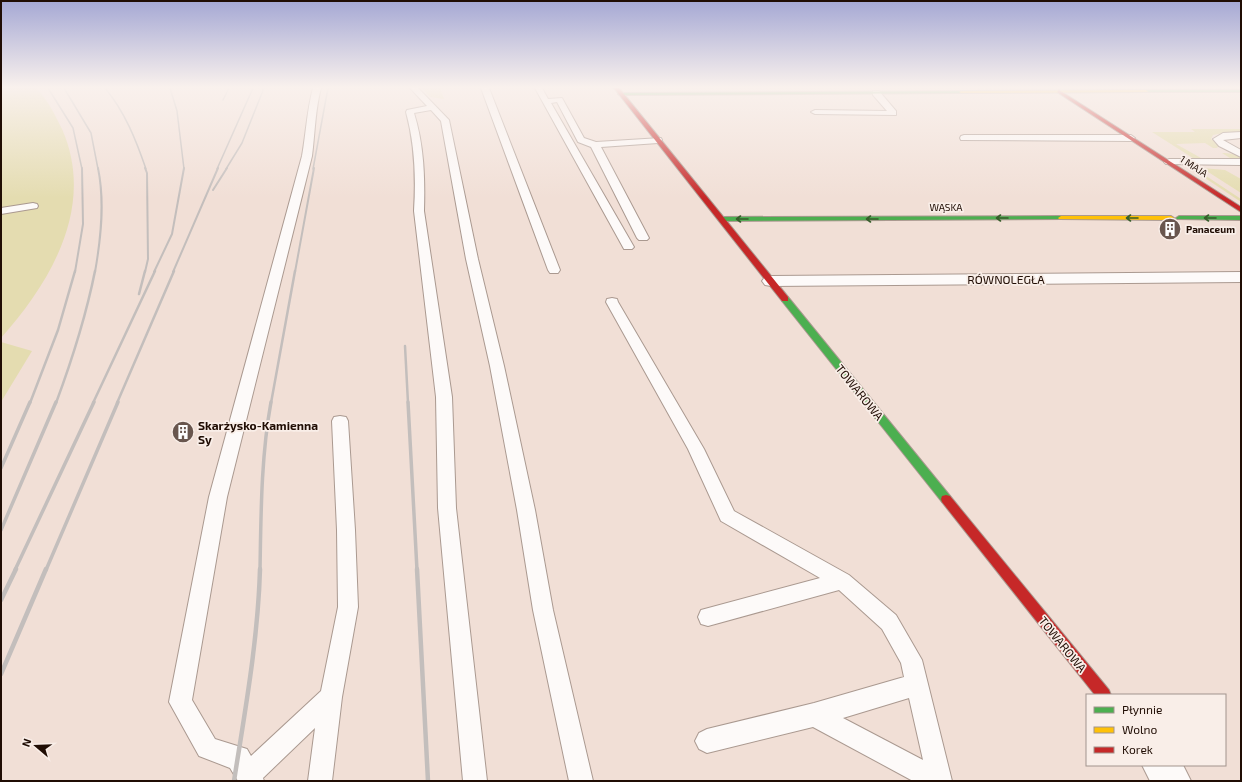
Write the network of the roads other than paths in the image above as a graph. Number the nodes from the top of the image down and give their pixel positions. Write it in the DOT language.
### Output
graph roads {
  1 [pos="311,124"];
  2 [pos="413,124"];
  3 [pos="446,124"];
  4 [pos="499,124"];
  5 [pos="559,124"];
  6 [pos="572,124"];
  7 [pos="645,124"];
  8 [pos="1111,124"];
  9 [pos="1241,135"];
  10 [pos="964,138"];
  11 [pos="1132,138"];
  12 [pos="658,140"];
  13 [pos="595,145"];
  14 [pos="1241,154"];
  15 [pos="1169,162"];
  16 [pos="1241,162"];
  17 [pos="33,206"];
  18 [pos="1241,210"];
  19 [pos="1,211"];
  20 [pos="1241,218"];
  21 [pos="721,219"];
  22 [pos="643,238"];
  23 [pos="628,248"];
  24 [pos="554,270"];
  25 [pos="1241,277"];
  26 [pos="771,281"];
  27 [pos="612,302"];
  28 [pos="340,421"];
  29 [pos="842,581"];
  30 [pos="708,617"];
  31 [pos="917,684"];
  32 [pos="1103,694"];
  33 [pos="331,697"];
  34 [pos="814,715"];
  35 [pos="707,742"];
  36 [pos="1161,766"];
  37 [pos="250,778"];
  38 [pos="320,781"];
  39 [pos="475,781"];
  40 [pos="581,781"];
  41 [pos="939,781"];
  42 [pos="1173,781"];
  1 -- 37 [label="lane"];
  2 -- 39 [label="lane"];
  3 -- 40 [label="lane"];
  4 -- 24 [label="lane"];
  5 -- 23 [label="lane"];
  6 -- 13 [label="lane"];
  7 -- 12 [label="street, TOWAROWA"];
  8 -- 11 [label="street, 1 MAJA"];
  9 -- 14 [label="lane"];
  10 -- 11 [label="lane"];
  11 -- 15 [label="street, 1 MAJA"];
  12 -- 13 [label="lane"];
  12 -- 21 [label="street, TOWAROWA"];
  13 -- 22 [label="lane"];
  15 -- 16 [label="lane"];
  15 -- 18 [label="street, 1 MAJA"];
  17 -- 19 [label="lane"];
  20 -- 21 [label="street, WĄSKA, one-way"];
  21 -- 26 [label="street, TOWAROWA"];
  25 -- 26 [label="street, RÓWNOLEGŁA"];
  26 -- 32 [label="street, TOWAROWA"];
  27 -- 29 [label="lane"];
  28 -- 33 [label="lane"];
  29 -- 30 [label="lane"];
  29 -- 31 [label="lane"];
  31 -- 34 [label="lane"];
  31 -- 41 [label="lane"];
  33 -- 37 [label="lane"];
  33 -- 38 [label="lane"];
  34 -- 35 [label="lane"];
  34 -- 41 [label="lane"];
  36 -- 42 [label="street"];
}
